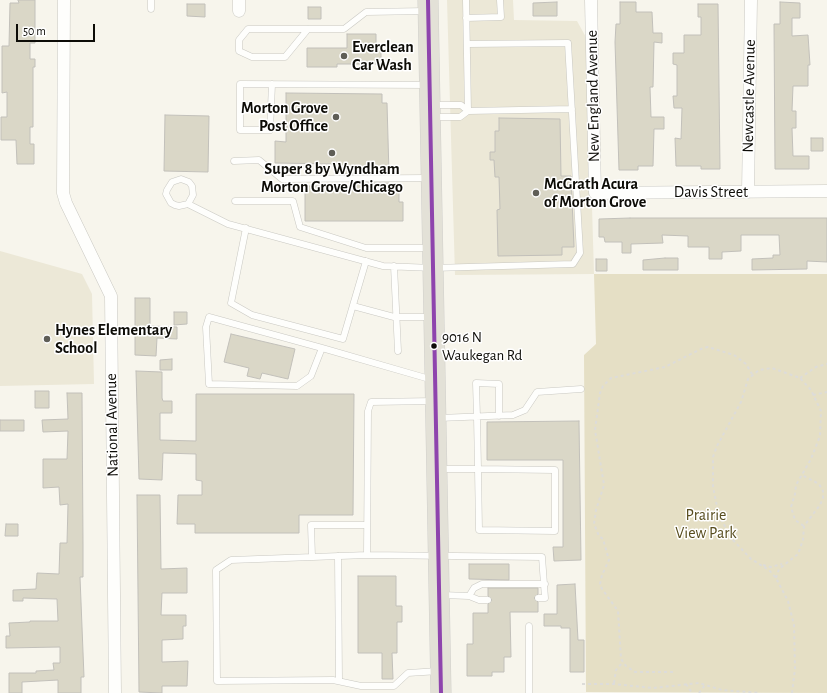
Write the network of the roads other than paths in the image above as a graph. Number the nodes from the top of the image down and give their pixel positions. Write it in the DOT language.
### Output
graph roads {
  1 [pos="64,0"];
  2 [pos="151,0"];
  3 [pos="466,0"];
  4 [pos="500,0"];
  5 [pos="591,0"];
  6 [pos="751,0"];
  7 [pos="428,5"];
  8 [pos="151,9"];
  9 [pos="466,18"];
  10 [pos="308,29"];
  11 [pos="467,44"];
  12 [pos="272,84"];
  13 [pos="429,85"];
  14 [pos="572,109"];
  15 [pos="430,111"];
  16 [pos="468,111"];
  17 [pos="234,161"];
  18 [pos="431,178"];
  19 [pos="827,191"];
  20 [pos="748,192"];
  21 [pos="595,193"];
  22 [pos="235,201"];
  23 [pos="188,204"];
  24 [pos="246,228"];
  25 [pos="432,248"];
  26 [pos="366,261"];
  27 [pos="394,266"];
  28 [pos="433,268"];
  29 [pos="353,306"];
  30 [pos="434,317"];
  31 [pos="396,318"];
  32 [pos="322,348"];
  33 [pos="398,351"];
  34 [pos="435,381"];
  35 [pos="581,389"];
  36 [pos="435,410"];
  37 [pos="499,416"];
  38 [pos="477,417"];
  39 [pos="436,470"];
  40 [pos="478,470"];
  41 [pos="367,525"];
  42 [pos="367,555"];
  43 [pos="338,556"];
  44 [pos="312,557"];
  45 [pos="438,557"];
  46 [pos="545,584"];
  47 [pos="439,595"];
  48 [pos="469,596"];
  49 [pos="538,598"];
  50 [pos="488,600"];
  51 [pos="529,626"];
  52 [pos="440,671"];
  53 [pos="339,681"];
  54 [pos="115,693"];
  55 [pos="441,693"];
  56 [pos="529,693"];
  1 -- 54 [label="street, National Avenue"];
  2 -- 8 [label="lane"];
  3 -- 9 [label="lane"];
  4 -- 9 [label="lane"];
  5 -- 21 [label="street, New England Avenue"];
  6 -- 20 [label="street, Newcastle Avenue"];
  7 -- 10 [label="lane"];
  7 -- 13 [label="main road"];
  9 -- 11 [label="lane"];
  10 -- 10 [label="lane"];
  11 -- 14 [label="lane"];
  11 -- 16 [label="lane"];
  12 -- 12 [label="lane"];
  12 -- 13 [label="lane"];
  13 -- 15 [label="main road"];
  14 -- 16 [label="lane"];
  14 -- 28 [label="lane"];
  15 -- 16 [label="lane"];
  15 -- 16 [label="lane"];
  15 -- 18 [label="main road"];
  17 -- 18 [label="lane"];
  18 -- 25 [label="main road"];
  19 -- 20 [label="street, Davis Street"];
  20 -- 21 [label="street, Davis Street"];
  22 -- 25 [label="lane"];
  23 -- 23 [label="lane"];
  23 -- 24 [label="lane"];
  24 -- 26 [label="lane"];
  24 -- 29 [label="lane"];
  25 -- 28 [label="main road"];
  26 -- 27 [label="lane"];
  26 -- 29 [label="lane"];
  27 -- 28 [label="lane"];
  27 -- 31 [label="lane"];
  28 -- 30 [label="main road"];
  29 -- 31 [label="lane"];
  30 -- 31 [label="lane"];
  30 -- 34 [label="main road"];
  31 -- 33 [label="lane"];
  32 -- 32 [label="lane"];
  32 -- 34 [label="lane"];
  34 -- 36 [label="main road"];
  35 -- 37 [label="lane"];
  36 -- 38 [label="lane"];
  36 -- 39 [label="main road"];
  36 -- 41 [label="lane"];
  37 -- 38 [label="lane"];
  37 -- 38 [label="lane"];
  38 -- 40 [label="lane"];
  39 -- 40 [label="lane"];
  39 -- 45 [label="main road"];
  40 -- 40 [label="lane"];
  41 -- 42 [label="lane"];
  41 -- 44 [label="lane"];
  42 -- 43 [label="lane"];
  42 -- 45 [label="lane"];
  43 -- 44 [label="lane"];
  43 -- 53 [label="lane"];
  44 -- 53 [label="lane"];
  45 -- 46 [label="lane"];
  45 -- 47 [label="main road"];
  46 -- 48 [label="lane"];
  46 -- 49 [label="lane"];
  47 -- 48 [label="lane"];
  47 -- 52 [label="main road"];
  48 -- 50 [label="lane"];
  51 -- 56 [label="lane"];
  52 -- 53 [label="lane"];
  52 -- 55 [label="main road"];
}
